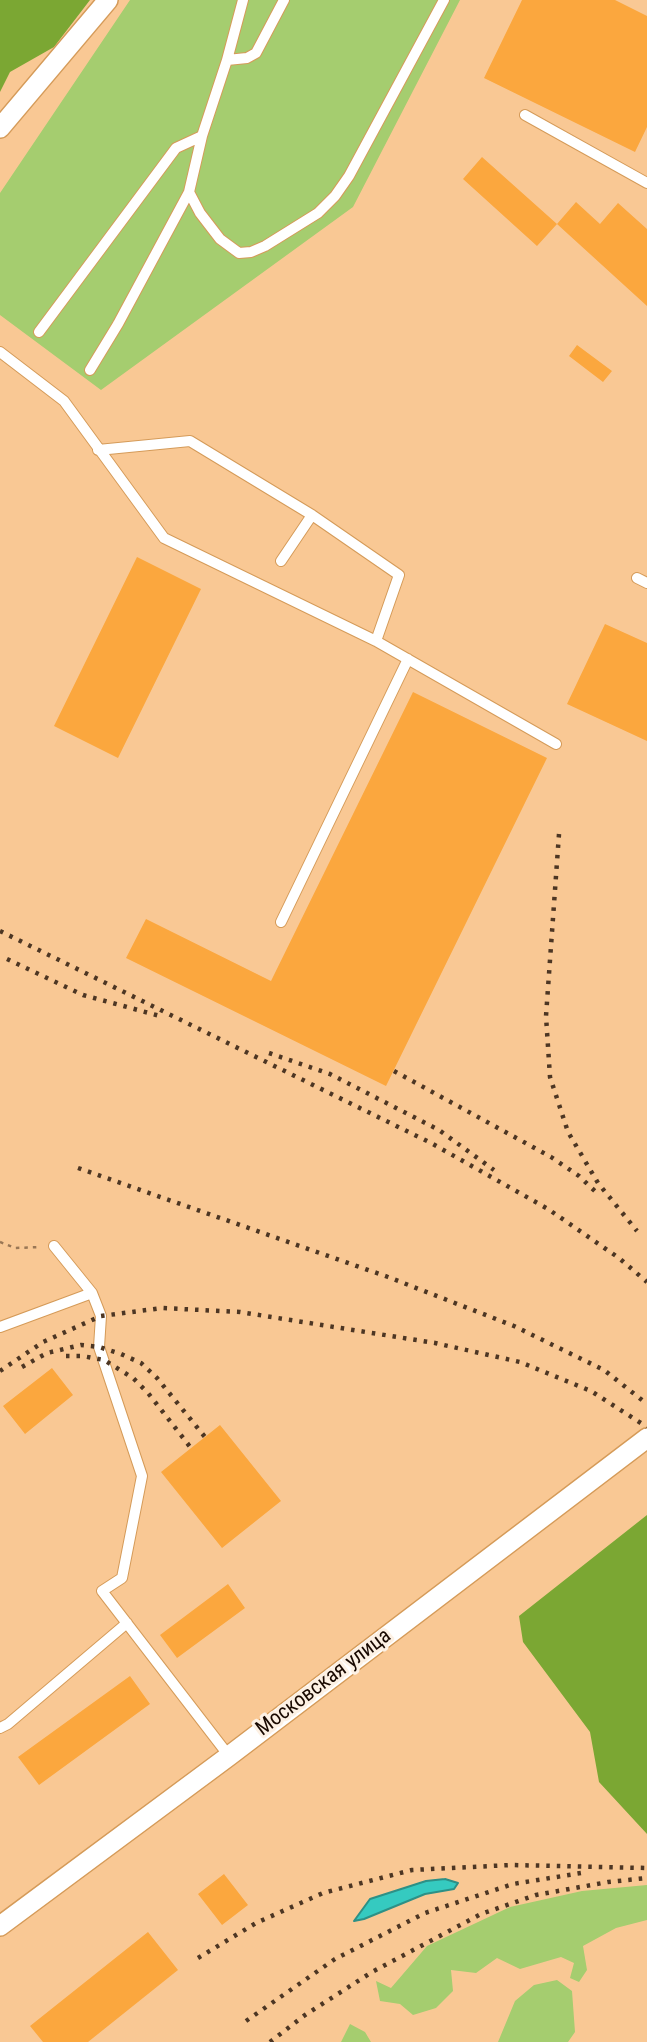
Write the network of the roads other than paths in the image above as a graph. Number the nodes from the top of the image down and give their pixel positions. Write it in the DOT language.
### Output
graph roads {
  1 [pos="108,0"];
  2 [pos="243,0"];
  3 [pos="284,0"];
  4 [pos="444,0"];
  5 [pos="227,60"];
  6 [pos="525,115"];
  7 [pos="0,128"];
  8 [pos="202,136"];
  9 [pos="647,183"];
  10 [pos="189,192"];
  11 [pos="39,332"];
  12 [pos="0,352"];
  13 [pos="90,370"];
  14 [pos="98,450"];
  15 [pos="312,514"];
  16 [pos="281,561"];
  17 [pos="636,578"];
  18 [pos="647,583"];
  19 [pos="376,641"];
  20 [pos="408,659"];
  21 [pos="556,744"];
  22 [pos="281,922"];
  23 [pos="54,1246"];
  24 [pos="92,1293"];
  25 [pos="0,1327"];
  26 [pos="647,1438"];
  27 [pos="127,1623"];
  28 [pos="0,1728"];
  29 [pos="229,1756"];
  30 [pos="0,1926"];
  1 -- 7 [label="street"];
  2 -- 5 [label="lane"];
  3 -- 5 [label="lane"];
  4 -- 10 [label="lane"];
  5 -- 8 [label="lane"];
  6 -- 9 [label="lane"];
  8 -- 10 [label="lane"];
  8 -- 11 [label="lane"];
  10 -- 13 [label="lane"];
  12 -- 14 [label="lane"];
  14 -- 15 [label="lane"];
  14 -- 19 [label="lane"];
  15 -- 16 [label="lane"];
  15 -- 19 [label="lane"];
  17 -- 18 [label="lane"];
  19 -- 20 [label="lane"];
  20 -- 21 [label="lane"];
  20 -- 22 [label="lane"];
  23 -- 24 [label="lane"];
  24 -- 25 [label="lane"];
  24 -- 27 [label="lane"];
  26 -- 29 [label="street, Московская улица"];
  27 -- 28 [label="lane"];
  27 -- 29 [label="lane"];
  29 -- 30 [label="street, Московская улица"];
}
